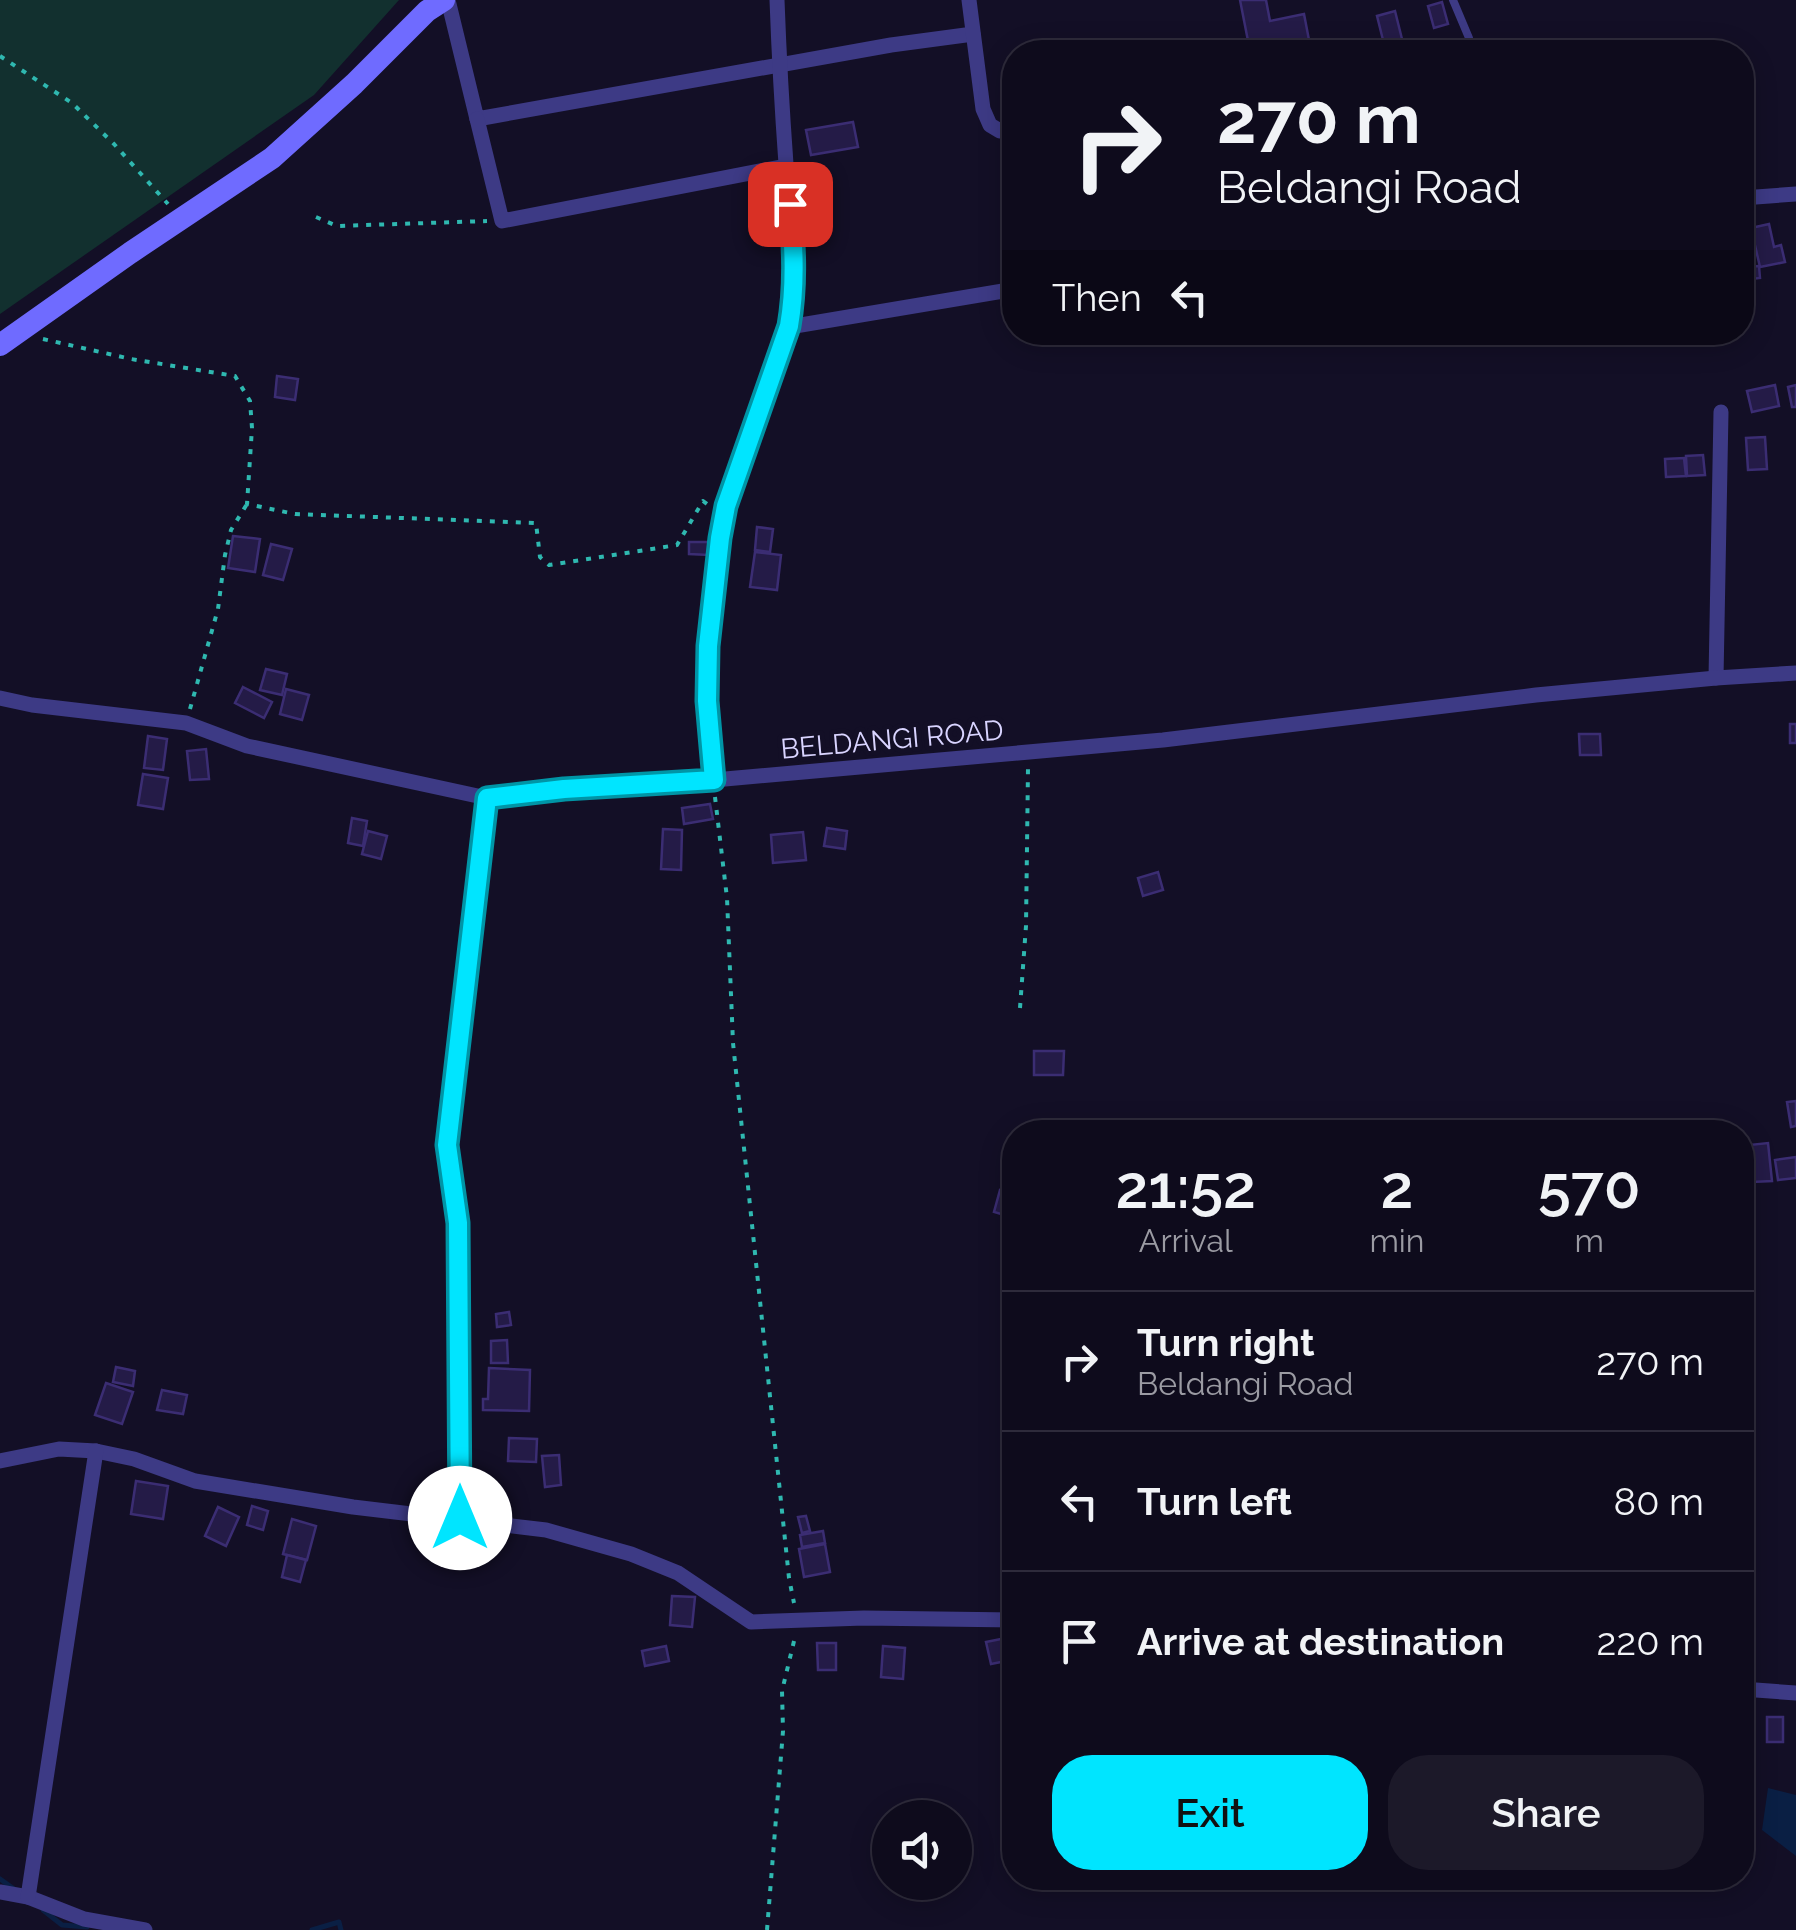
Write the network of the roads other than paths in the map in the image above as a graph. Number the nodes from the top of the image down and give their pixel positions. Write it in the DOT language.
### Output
graph roads {
  1 [pos="777,0"];
  2 [pos="968,0"];
  3 [pos="1453,0"];
  4 [pos="440,2"];
  5 [pos="973,34"];
  6 [pos="1470,40"];
  7 [pos="780,66"];
  8 [pos="477,120"];
  9 [pos="1002,129"];
  10 [pos="786,166"];
  11 [pos="1796,194"];
  12 [pos="1754,197"];
  13 [pos="1002,292"];
  14 [pos="789,326"];
  15 [pos="8,340"];
  16 [pos="1721,412"];
  17 [pos="1796,673"];
  18 [pos="1716,678"];
  19 [pos="0,698"];
  20 [pos="714,780"];
  21 [pos="487,798"];
  22 [pos="96,1451"];
  23 [pos="0,1461"];
  24 [pos="460,1518"];
  25 [pos="1002,1620"];
  26 [pos="1754,1690"];
  27 [pos="1796,1694"];
  28 [pos="0,1892"];
  29 [pos="28,1897"];
  30 [pos="145,1930"];
  1 -- 7 [label="street"];
  2 -- 5 [label="street"];
  3 -- 6 [label="lane"];
  4 -- 8 [label="street"];
  4 -- 15 [label="street"];
  5 -- 7 [label="street"];
  5 -- 9 [label="street"];
  7 -- 8 [label="street"];
  7 -- 10 [label="street"];
  8 -- 10 [label="street"];
  10 -- 14 [label="street"];
  11 -- 12 [label="street"];
  13 -- 14 [label="street"];
  14 -- 20 [label="street"];
  16 -- 18 [label="street"];
  17 -- 18 [label="street, BELDANGI ROAD"];
  18 -- 20 [label="street, BELDANGI ROAD"];
  19 -- 21 [label="street, BELDANGI ROAD"];
  20 -- 21 [label="street, BELDANGI ROAD"];
  21 -- 24 [label="street"];
  22 -- 23 [label="street"];
  22 -- 24 [label="street"];
  22 -- 29 [label="street"];
  24 -- 25 [label="street"];
  26 -- 27 [label="street"];
  28 -- 29 [label="street"];
  29 -- 30 [label="street"];
}
